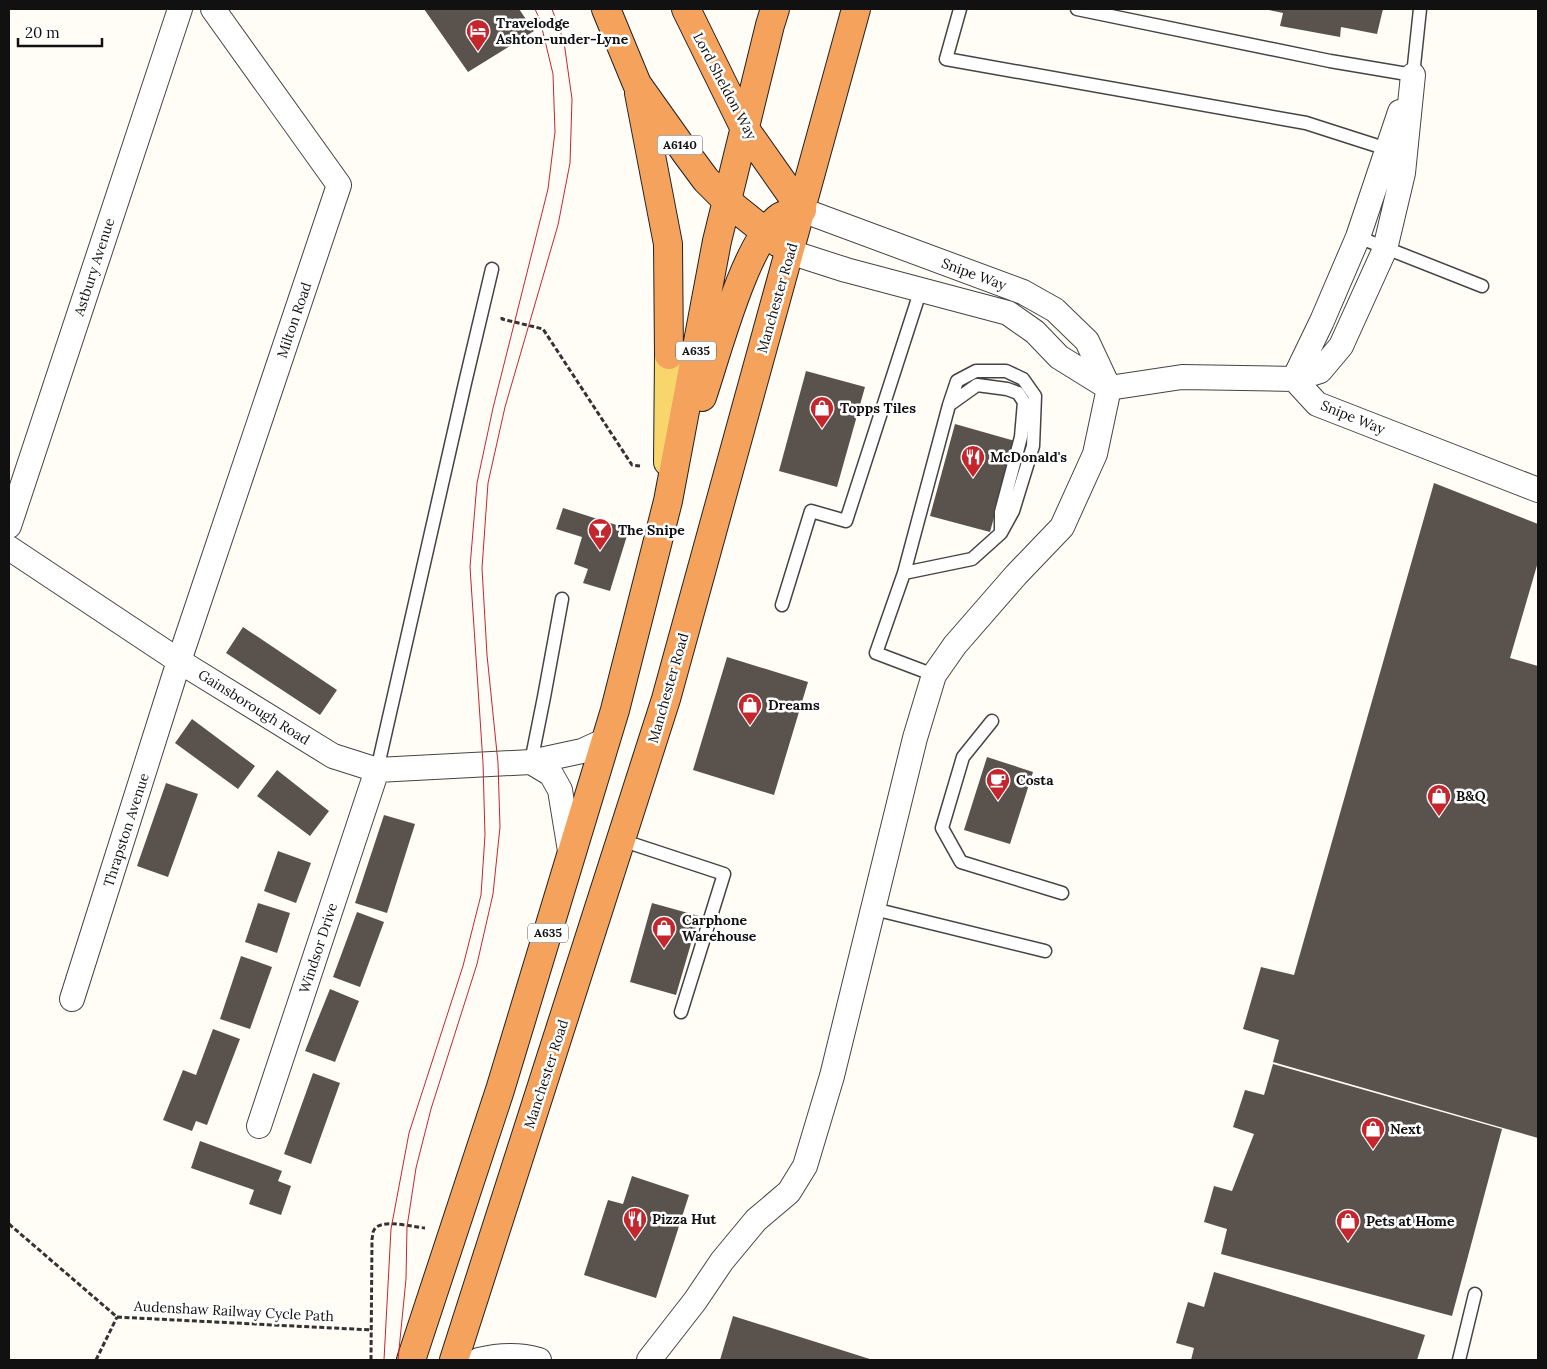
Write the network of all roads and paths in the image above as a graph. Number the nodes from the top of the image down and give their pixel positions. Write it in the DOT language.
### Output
graph roads {
  1 [pos="180,9"];
  2 [pos="212,9"];
  3 [pos="606,9"];
  4 [pos="686,9"];
  5 [pos="775,9"];
  6 [pos="856,9"];
  7 [pos="960,9"];
  8 [pos="1077,9"];
  9 [pos="1420,9"];
  10 [pos="1414,75"];
  11 [pos="637,84"];
  12 [pos="745,129"];
  13 [pos="1387,149"];
  14 [pos="728,202"];
  15 [pos="802,210"];
  16 [pos="766,232"];
  17 [pos="1358,236"];
  18 [pos="1385,248"];
  19 [pos="790,252"];
  20 [pos="492,269"];
  21 [pos="1482,286"];
  22 [pos="921,289"];
  23 [pos="504,310"];
  24 [pos="669,355"];
  25 [pos="1294,379"];
  26 [pos="1109,388"];
  27 [pos="640,466"];
  28 [pos="1538,490"];
  29 [pos="668,501"];
  30 [pos="9,526"];
  31 [pos="9,548"];
  32 [pos="904,573"];
  33 [pos="562,599"];
  34 [pos="782,605"];
  35 [pos="179,661"];
  36 [pos="934,675"];
  37 [pos="992,721"];
  38 [pos="606,740"];
  39 [pos="531,762"];
  40 [pos="377,770"];
  41 [pos="621,840"];
  42 [pos="571,857"];
  43 [pos="1062,893"];
  44 [pos="874,909"];
  45 [pos="1045,951"];
  46 [pos="72,999"];
  47 [pos="681,1012"];
  48 [pos="260,1126"];
  49 [pos="9,1224"];
  50 [pos="453,1232"];
  51 [pos="1475,1294"];
  52 [pos="117,1317"];
  53 [pos="372,1330"];
  54 [pos="96,1360"];
  55 [pos="371,1360"];
  56 [pos="411,1360"];
  57 [pos="454,1360"];
  58 [pos="479,1360"];
  59 [pos="539,1360"];
  60 [pos="649,1360"];
  61 [pos="1458,1360"];
  1 -- 30 [label="street, Astbury Avenue"];
  2 -- 35 [label="street, Milton Road"];
  3 -- 11 [label="highway, A6140"];
  4 -- 12 [label="highway, Lord Sheldon Way"];
  5 -- 12 [label="highway, A635"];
  6 -- 15 [label="highway, Manchester Road / A635"];
  7 -- 13 [label="lane"];
  8 -- 10 [label="lane"];
  9 -- 10 [label="lane"];
  10 -- 13 [label="street"];
  10 -- 18 [label="street"];
  11 -- 14 [label="highway, A6140"];
  11 -- 24 [label="highway"];
  12 -- 14 [label="highway, A635"];
  12 -- 15 [label="highway, Lord Sheldon Way"];
  13 -- 17 [label="street"];
  14 -- 16 [label="highway, A6140"];
  14 -- 29 [label="highway, A635"];
  15 -- 16 [label="highway"];
  15 -- 19 [label="highway, Manchester Road / A635"];
  15 -- 26 [label="street, Snipe Way"];
  16 -- 19 [label="highway, A6140"];
  16 -- 29 [label="highway"];
  17 -- 18 [label="lane"];
  17 -- 25 [label="street"];
  18 -- 21 [label="lane"];
  18 -- 25 [label="street"];
  19 -- 22 [label="street, Snipe Way"];
  19 -- 41 [label="highway, Manchester Road / A635"];
  20 -- 40 [label="lane"];
  22 -- 26 [label="street, Snipe Way"];
  22 -- 34 [label="lane"];
  23 -- 27 [label="path"];
  24 -- 29 [label="main road"];
  25 -- 26 [label="street"];
  25 -- 28 [label="street, Snipe Way"];
  26 -- 36 [label="street"];
  29 -- 38 [label="highway, A635"];
  31 -- 35 [label="street, Gainsborough Road"];
  32 -- 32 [label="lane"];
  32 -- 36 [label="lane"];
  33 -- 39 [label="lane"];
  35 -- 40 [label="street, Gainsborough Road"];
  35 -- 46 [label="street, Thrapston Avenue"];
  36 -- 44 [label="street"];
  37 -- 43 [label="lane"];
  38 -- 39 [label="street, Gainsborough Road"];
  38 -- 42 [label="highway, A635"];
  39 -- 40 [label="street, Gainsborough Road"];
  39 -- 42 [label="street"];
  40 -- 48 [label="street, Windsor Drive"];
  41 -- 47 [label="lane"];
  41 -- 57 [label="highway, Manchester Road / A635"];
  42 -- 50 [label="highway, A635"];
  44 -- 45 [label="lane"];
  44 -- 60 [label="street"];
  49 -- 52 [label="path, Audenshaw Railway Cycle Path"];
  50 -- 53 [label="path"];
  50 -- 56 [label="highway, A635"];
  51 -- 61 [label="lane"];
  52 -- 53 [label="path, Audenshaw Railway Cycle Path"];
  52 -- 54 [label="path"];
  53 -- 55 [label="path"];
  58 -- 59 [label="street"];
}
